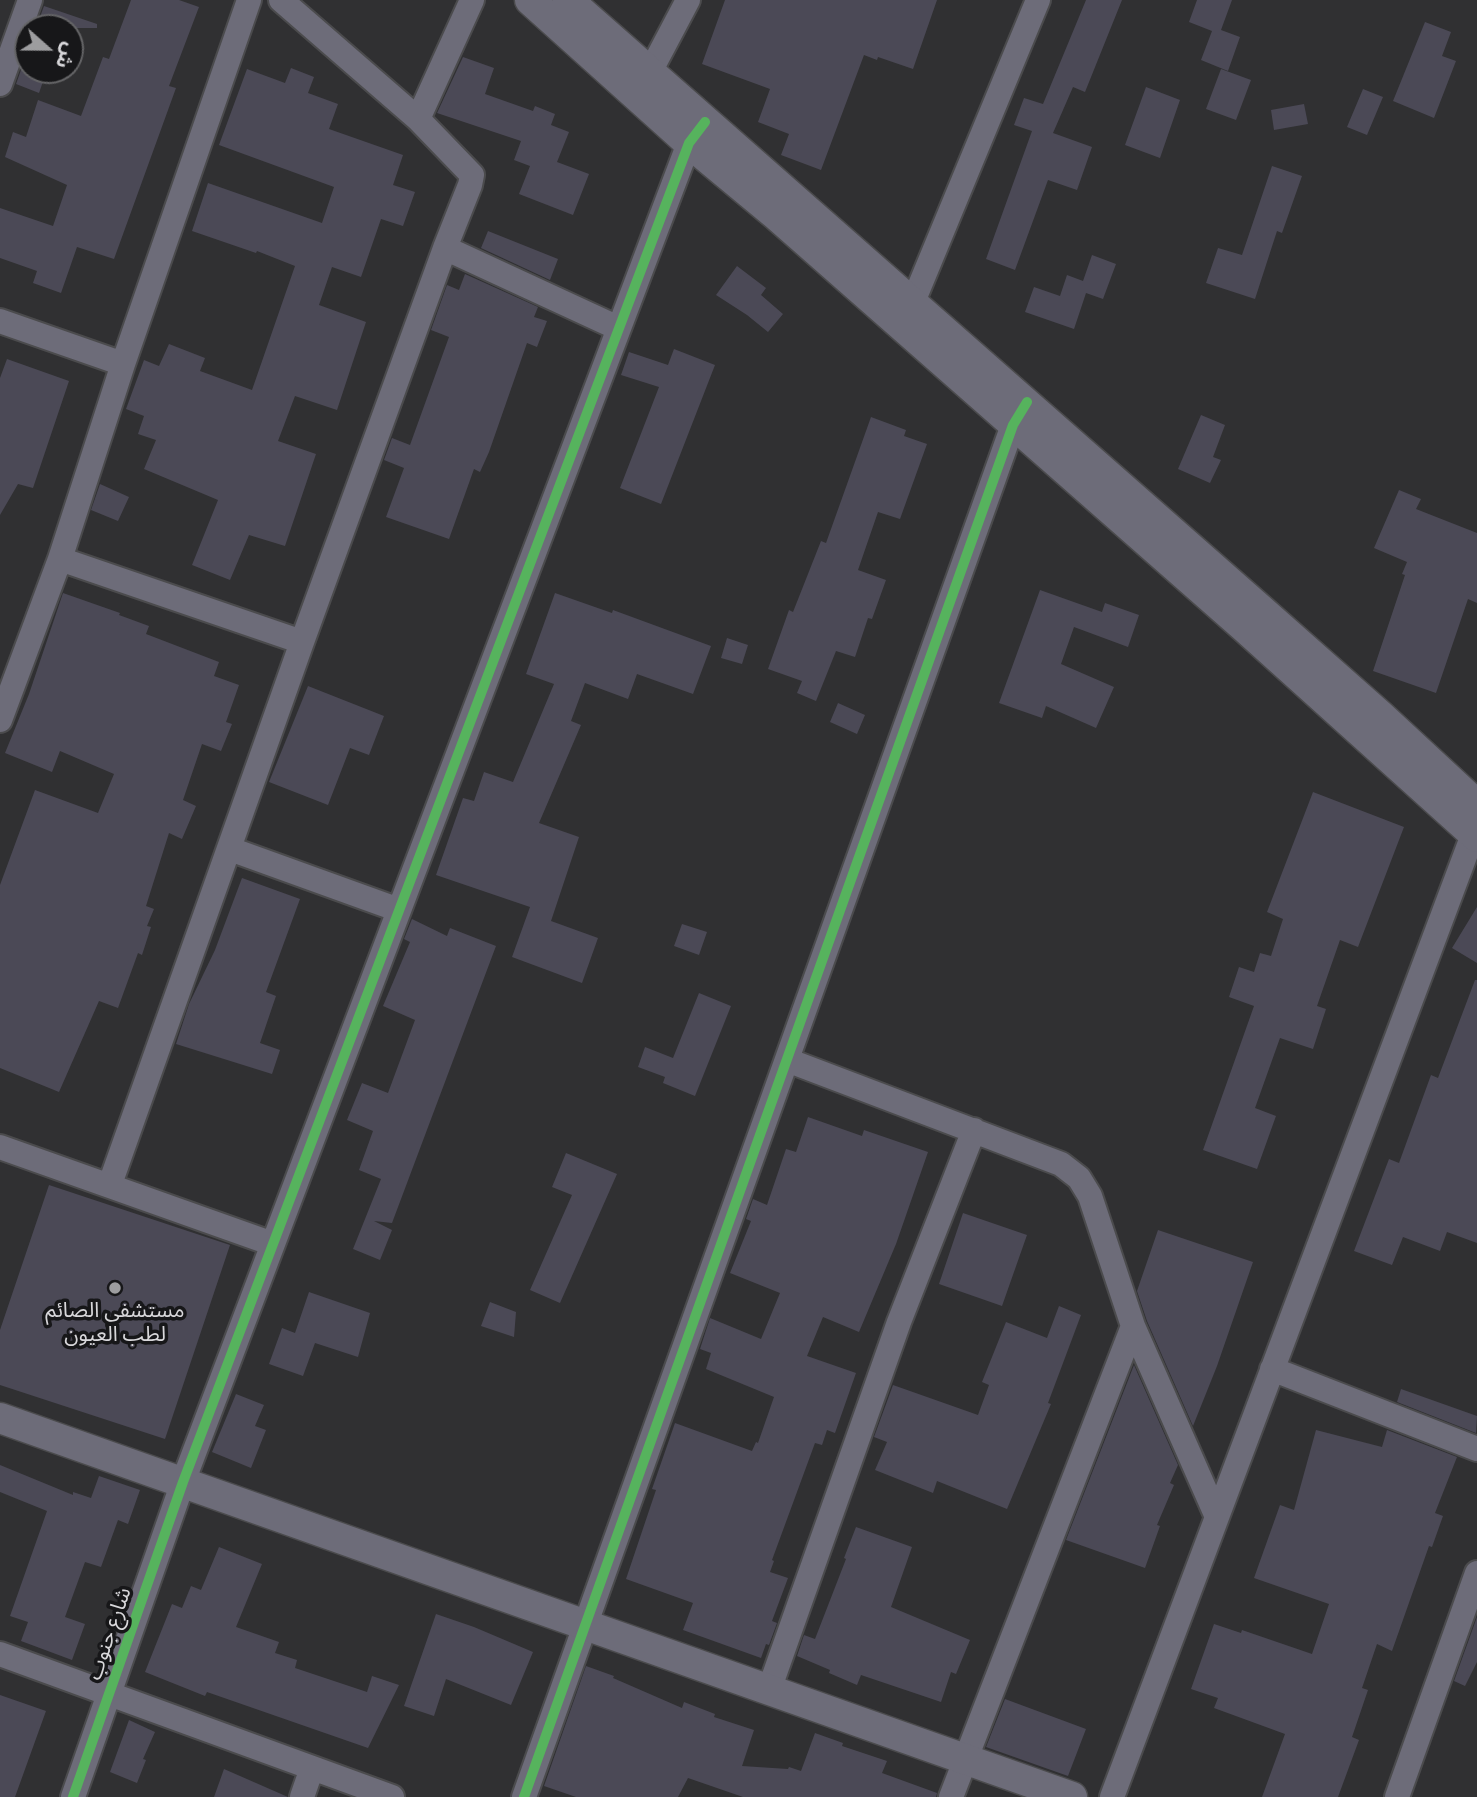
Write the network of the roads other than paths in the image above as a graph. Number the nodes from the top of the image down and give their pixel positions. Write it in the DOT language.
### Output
graph roads {
  1 [pos="30,0"];
  2 [pos="249,0"];
  3 [pos="281,0"];
  4 [pos="472,0"];
  5 [pos="530,0"];
  6 [pos="568,0"];
  7 [pos="688,0"];
  8 [pos="1038,0"];
  9 [pos="650,72"];
  10 [pos="0,84"];
  11 [pos="418,120"];
  12 [pos="697,132"];
  13 [pos="445,248"];
  14 [pos="913,302"];
  15 [pos="0,321"];
  16 [pos="618,328"];
  17 [pos="123,364"];
  18 [pos="1020,414"];
  19 [pos="60,559"];
  20 [pos="302,642"];
  21 [pos="0,720"];
  22 [pos="1476,825"];
  23 [pos="230,849"];
  24 [pos="399,910"];
  25 [pos="787,1060"];
  26 [pos="974,1130"];
  27 [pos="0,1147"];
  28 [pos="110,1184"];
  29 [pos="272,1244"];
  30 [pos="1133,1326"];
  31 [pos="1272,1369"];
  32 [pos="0,1418"];
  33 [pos="1477,1449"];
  34 [pos="183,1482"];
  35 [pos="1216,1517"];
  36 [pos="1477,1573"];
  37 [pos="586,1625"];
  38 [pos="0,1654"];
  39 [pos="769,1690"];
  40 [pos="110,1694"];
  41 [pos="964,1759"];
  42 [pos="312,1768"];
  43 [pos="73,1797"];
  44 [pos="302,1797"];
  45 [pos="392,1797"];
  46 [pos="524,1797"];
  47 [pos="950,1797"];
  48 [pos="1072,1797"];
  49 [pos="1112,1797"];
  50 [pos="1397,1797"];
  1 -- 10 [label="street"];
  2 -- 17 [label="street"];
  3 -- 11 [label="street"];
  4 -- 11 [label="street"];
  5 -- 12 [label="street"];
  6 -- 9 [label="street"];
  7 -- 9 [label="street"];
  8 -- 14 [label="street"];
  9 -- 12 [label="street"];
  11 -- 13 [label="street"];
  12 -- 14 [label="street"];
  12 -- 16 [label="street, شارع جنوب"];
  12 -- 18 [label="street"];
  13 -- 16 [label="street"];
  13 -- 20 [label="street"];
  14 -- 18 [label="street"];
  15 -- 17 [label="street"];
  16 -- 24 [label="street, شارع جنوب"];
  17 -- 19 [label="street"];
  18 -- 22 [label="street"];
  18 -- 25 [label="street"];
  19 -- 20 [label="street"];
  19 -- 21 [label="street"];
  20 -- 23 [label="street"];
  22 -- 31 [label="street"];
  23 -- 24 [label="street"];
  23 -- 28 [label="street"];
  24 -- 29 [label="street, شارع جنوب"];
  25 -- 26 [label="street"];
  25 -- 37 [label="street"];
  26 -- 30 [label="street"];
  26 -- 39 [label="street"];
  27 -- 28 [label="street"];
  28 -- 29 [label="street"];
  29 -- 34 [label="street, شارع جنوب"];
  30 -- 35 [label="street"];
  30 -- 41 [label="street"];
  31 -- 33 [label="street"];
  31 -- 35 [label="street"];
  32 -- 34 [label="street"];
  34 -- 37 [label="street"];
  34 -- 40 [label="street, شارع جنوب"];
  35 -- 49 [label="street"];
  36 -- 50 [label="street"];
  37 -- 39 [label="street"];
  37 -- 46 [label="street"];
  38 -- 40 [label="street"];
  39 -- 41 [label="street"];
  40 -- 42 [label="street"];
  40 -- 43 [label="street, شارع جنوب"];
  41 -- 47 [label="street"];
  41 -- 48 [label="street"];
  42 -- 44 [label="street"];
  42 -- 45 [label="street"];
}
